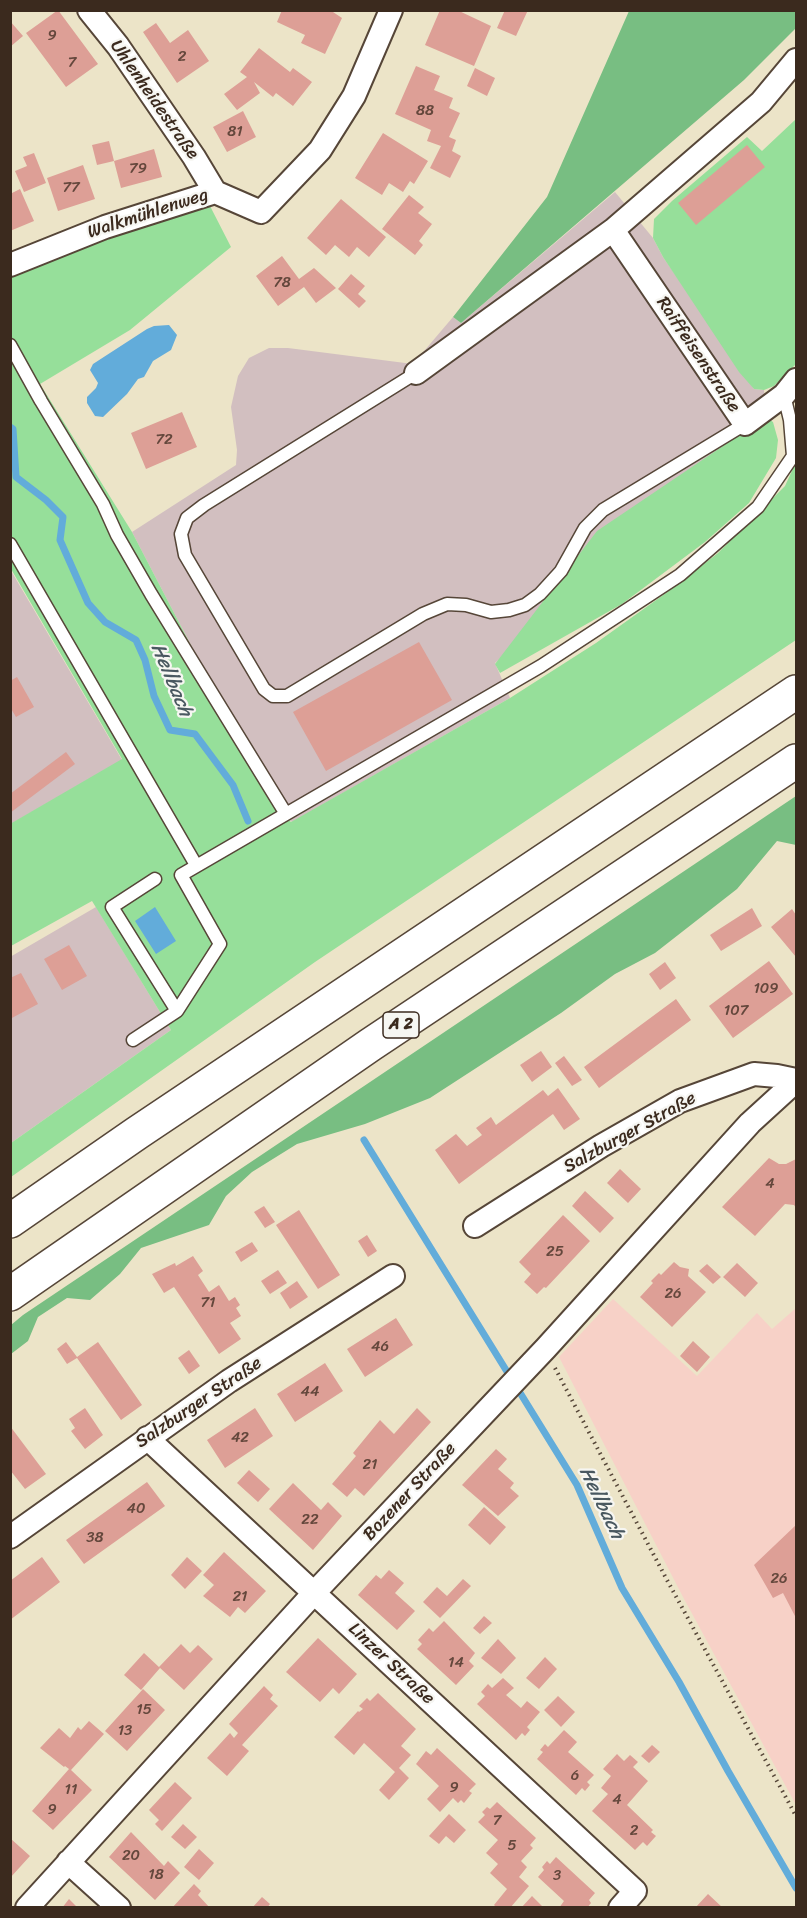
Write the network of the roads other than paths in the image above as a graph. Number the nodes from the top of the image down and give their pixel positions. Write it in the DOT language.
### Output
graph roads {
  1 [pos="89,10"];
  2 [pos="391,10"];
  3 [pos="796,60"];
  4 [pos="215,192"];
  5 [pos="613,230"];
  6 [pos="10,265"];
  7 [pos="10,345"];
  8 [pos="416,373"];
  9 [pos="790,387"];
  10 [pos="745,424"];
  11 [pos="10,544"];
  12 [pos="796,692"];
  13 [pos="796,761"];
  14 [pos="286,813"];
  15 [pos="196,865"];
  16 [pos="155,879"];
  17 [pos="177,1011"];
  18 [pos="133,1041"];
  19 [pos="796,1080"];
  20 [pos="10,1221"];
  21 [pos="475,1226"];
  22 [pos="393,1276"];
  23 [pos="10,1294"];
  24 [pos="147,1438"];
  25 [pos="10,1537"];
  26 [pos="314,1593"];
  27 [pos="68,1862"];
  28 [pos="628,1899"];
  29 [pos="27,1908"];
  30 [pos="119,1908"];
  1 -- 4 [label="street, Uhlenheidestraße"];
  2 -- 4 [label="street, Walkmühlenweg"];
  3 -- 5 [label="street"];
  4 -- 6 [label="street, Walkmühlenweg"];
  5 -- 8 [label="street"];
  5 -- 10 [label="street, Raiffeisenstraße"];
  7 -- 14 [label="lane"];
  8 -- 10 [label="lane"];
  9 -- 10 [label="street, Raiffeisenstraße"];
  9 -- 14 [label="lane"];
  11 -- 15 [label="lane"];
  12 -- 20 [label="highway"];
  13 -- 23 [label="highway, A 2"];
  14 -- 15 [label="lane"];
  15 -- 17 [label="lane"];
  16 -- 17 [label="lane"];
  17 -- 18 [label="lane"];
  19 -- 21 [label="street, Salzburger Straße"];
  19 -- 26 [label="street, Bozener Straße"];
  22 -- 24 [label="street, Salzburger Straße"];
  24 -- 25 [label="street, Salzburger Straße"];
  24 -- 26 [label="street, Linzer Straße"];
  26 -- 27 [label="street, Bozener Straße"];
  26 -- 28 [label="street, Linzer Straße"];
  27 -- 29 [label="street, Bozener Straße"];
  27 -- 30 [label="street"];
}
